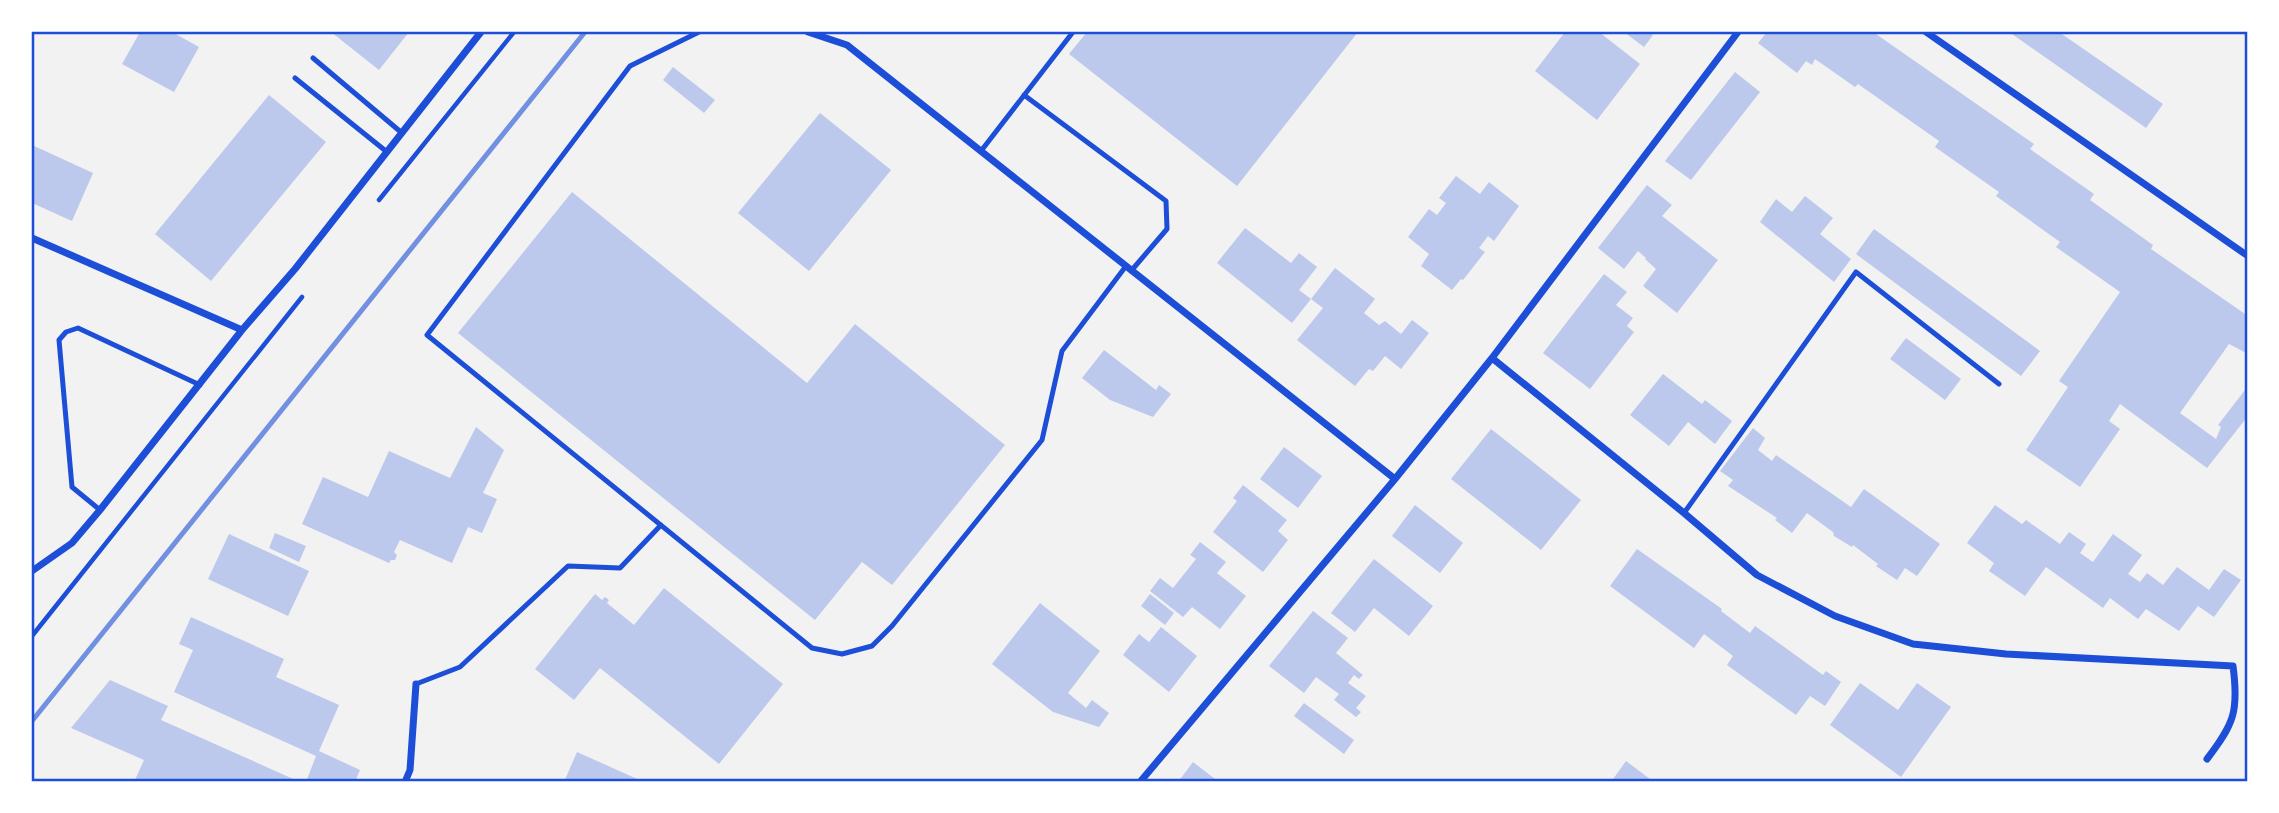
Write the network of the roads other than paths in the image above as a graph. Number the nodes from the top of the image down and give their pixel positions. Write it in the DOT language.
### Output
graph roads {
  1 [pos="481,32"];
  2 [pos="698,32"];
  3 [pos="808,32"];
  4 [pos="1073,32"];
  5 [pos="1738,32"];
  6 [pos="1926,32"];
  7 [pos="313,58"];
  8 [pos="295,78"];
  9 [pos="1024,95"];
  10 [pos="402,133"];
  11 [pos="981,151"];
  12 [pos="387,152"];
  13 [pos="32,238"];
  14 [pos="2248,256"];
  15 [pos="1128,268"];
  16 [pos="242,330"];
  17 [pos="1492,358"];
  18 [pos="1999,384"];
  19 [pos="200,385"];
  20 [pos="1395,479"];
  21 [pos="100,510"];
  22 [pos="1684,513"];
  23 [pos="661,525"];
  24 [pos="32,571"];
  25 [pos="416,684"];
  26 [pos="2207,759"];
  27 [pos="405,782"];
  28 [pos="1140,782"];
  1 -- 10 [label="street"];
  2 -- 23 [label="lane"];
  3 -- 11 [label="street"];
  4 -- 9 [label="lane"];
  5 -- 17 [label="street"];
  6 -- 14 [label="street"];
  7 -- 10 [label="lane"];
  8 -- 12 [label="lane"];
  9 -- 11 [label="lane"];
  9 -- 15 [label="lane"];
  10 -- 12 [label="street"];
  11 -- 15 [label="street"];
  12 -- 16 [label="street"];
  13 -- 16 [label="street"];
  15 -- 20 [label="street"];
  15 -- 23 [label="lane"];
  16 -- 19 [label="street"];
  17 -- 20 [label="street"];
  17 -- 22 [label="street"];
  18 -- 22 [label="lane"];
  19 -- 21 [label="street"];
  19 -- 21 [label="lane"];
  20 -- 28 [label="street"];
  21 -- 24 [label="street"];
  22 -- 26 [label="street"];
  23 -- 25 [label="lane"];
  25 -- 27 [label="street"];
}
